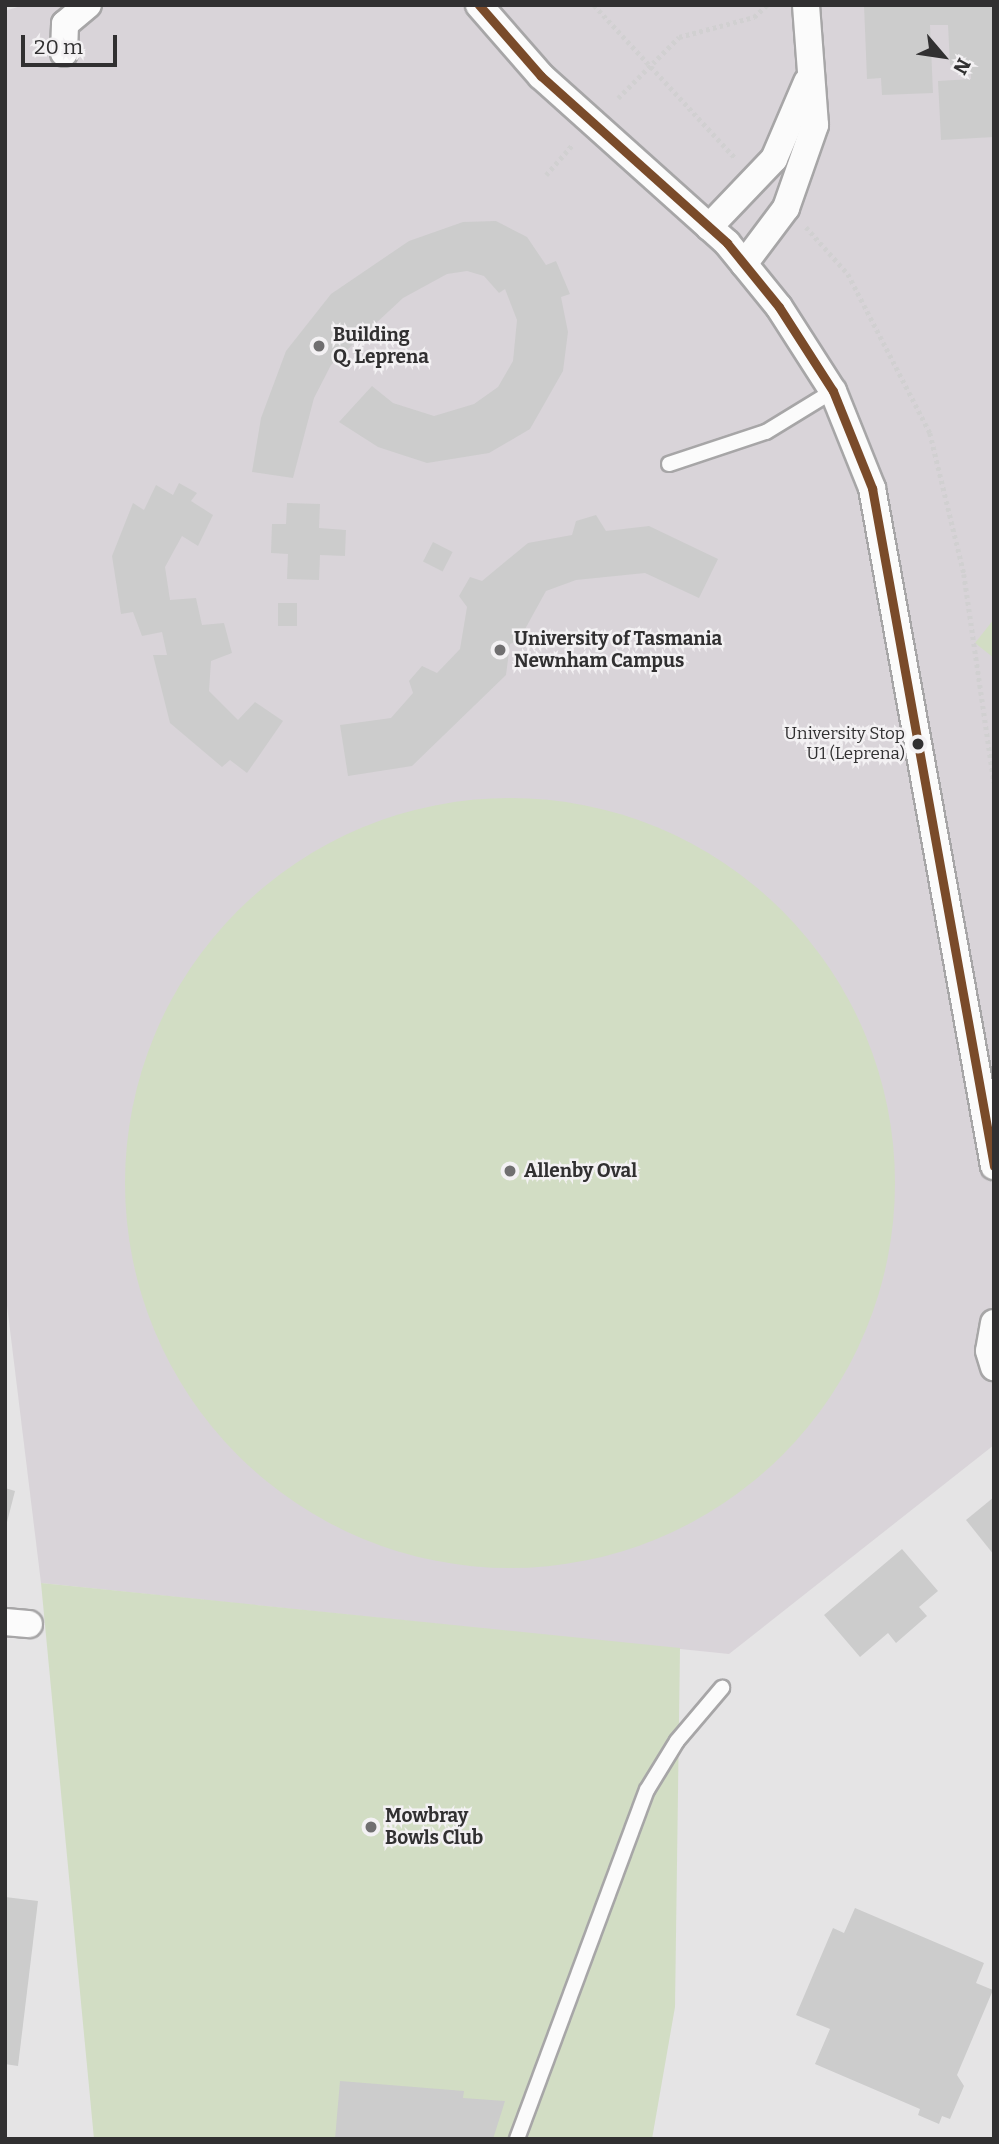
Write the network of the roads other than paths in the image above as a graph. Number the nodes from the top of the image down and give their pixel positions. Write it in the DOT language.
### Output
graph roads {
  1 [pos="88,5"];
  2 [pos="479,5"];
  3 [pos="806,5"];
  4 [pos="64,53"];
  5 [pos="807,82"];
  6 [pos="709,227"];
  7 [pos="744,264"];
  8 [pos="833,391"];
  9 [pos="668,464"];
  10 [pos="994,1166"];
  11 [pos="994,1323"];
  12 [pos="994,1367"];
  13 [pos="722,1688"];
  14 [pos="517,2139"];
  1 -- 4 [label="street"];
  2 -- 6 [label="street"];
  3 -- 5 [label="street"];
  5 -- 6 [label="street"];
  5 -- 7 [label="street"];
  6 -- 7 [label="street"];
  7 -- 8 [label="street"];
  8 -- 9 [label="lane"];
  8 -- 10 [label="street"];
  11 -- 12 [label="street"];
  13 -- 14 [label="lane"];
}
